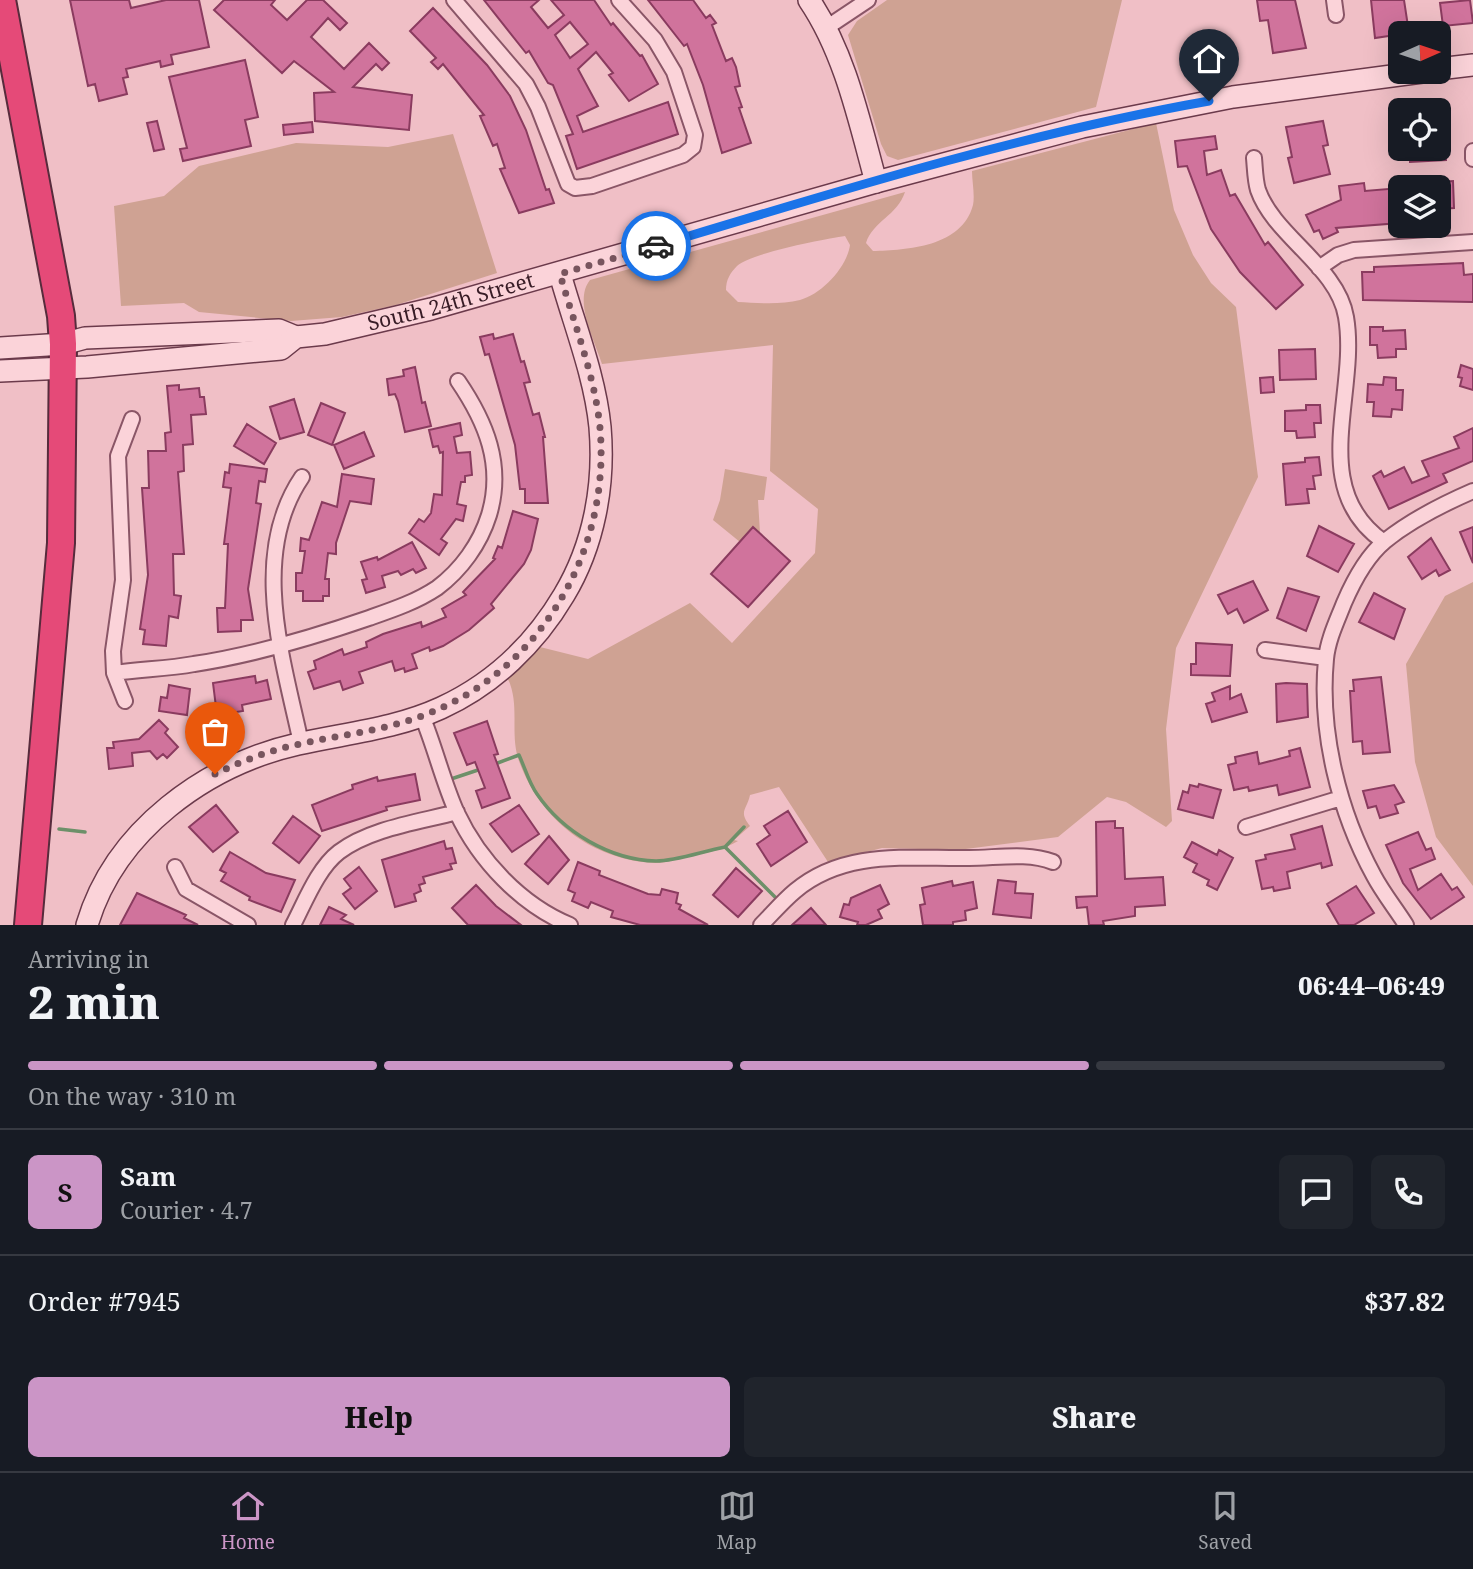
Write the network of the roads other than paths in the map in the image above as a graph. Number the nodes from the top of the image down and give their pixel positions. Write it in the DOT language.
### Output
graph roads {
  1 [pos="2,0"];
  2 [pos="454,0"];
  3 [pos="619,0"];
  4 [pos="809,0"];
  5 [pos="868,0"];
  6 [pos="826,28"];
  7 [pos="1473,65"];
  8 [pos="1451,68"];
  9 [pos="1388,76"];
  10 [pos="1473,151"];
  11 [pos="1254,158"];
  12 [pos="1473,159"];
  13 [pos="876,182"];
  14 [pos="1473,242"];
  15 [pos="1320,268"];
  16 [pos="560,274"];
  17 [pos="296,337"];
  18 [pos="0,348"];
  19 [pos="63,356"];
  20 [pos="0,371"];
  21 [pos="458,381"];
  22 [pos="132,419"];
  23 [pos="302,477"];
  24 [pos="1473,491"];
  25 [pos="1384,542"];
  26 [pos="280,647"];
  27 [pos="1265,650"];
  28 [pos="1326,658"];
  29 [pos="114,673"];
  30 [pos="125,701"];
  31 [pos="422,716"];
  32 [pos="301,743"];
  33 [pos="1341,799"];
  34 [pos="457,812"];
  35 [pos="1246,827"];
  36 [pos="1053,862"];
  37 [pos="175,867"];
  38 [pos="28,925"];
  39 [pos="87,925"];
  40 [pos="248,925"];
  41 [pos="293,925"];
  42 [pos="570,925"];
  43 [pos="761,925"];
  44 [pos="1406,925"];
  1 -- 19 [label="highway"];
  2 -- 3 [label="street"];
  4 -- 6 [label="street"];
  5 -- 6 [label="street"];
  6 -- 13 [label="street"];
  7 -- 8 [label="street"];
  9 -- 13 [label="street, South 24th Street"];
  10 -- 12 [label="street"];
  11 -- 15 [label="street"];
  13 -- 16 [label="street, South 24th Street"];
  14 -- 15 [label="street"];
  15 -- 25 [label="street"];
  16 -- 17 [label="street, South 24th Street"];
  16 -- 31 [label="street"];
  17 -- 19 [label="street, South 24th Street"];
  17 -- 19 [label="street, South 24th Street"];
  18 -- 19 [label="street, South 24th Street"];
  19 -- 20 [label="street, South 24th Street"];
  19 -- 38 [label="highway"];
  21 -- 26 [label="street"];
  22 -- 29 [label="street"];
  23 -- 26 [label="street"];
  24 -- 25 [label="street"];
  25 -- 28 [label="street"];
  26 -- 29 [label="street"];
  26 -- 32 [label="street"];
  27 -- 28 [label="street"];
  28 -- 33 [label="street"];
  29 -- 30 [label="street"];
  31 -- 32 [label="street"];
  31 -- 34 [label="street"];
  32 -- 39 [label="street"];
  33 -- 35 [label="street"];
  33 -- 44 [label="street"];
  34 -- 41 [label="street"];
  34 -- 42 [label="street"];
  36 -- 43 [label="street"];
  37 -- 40 [label="street"];
}
